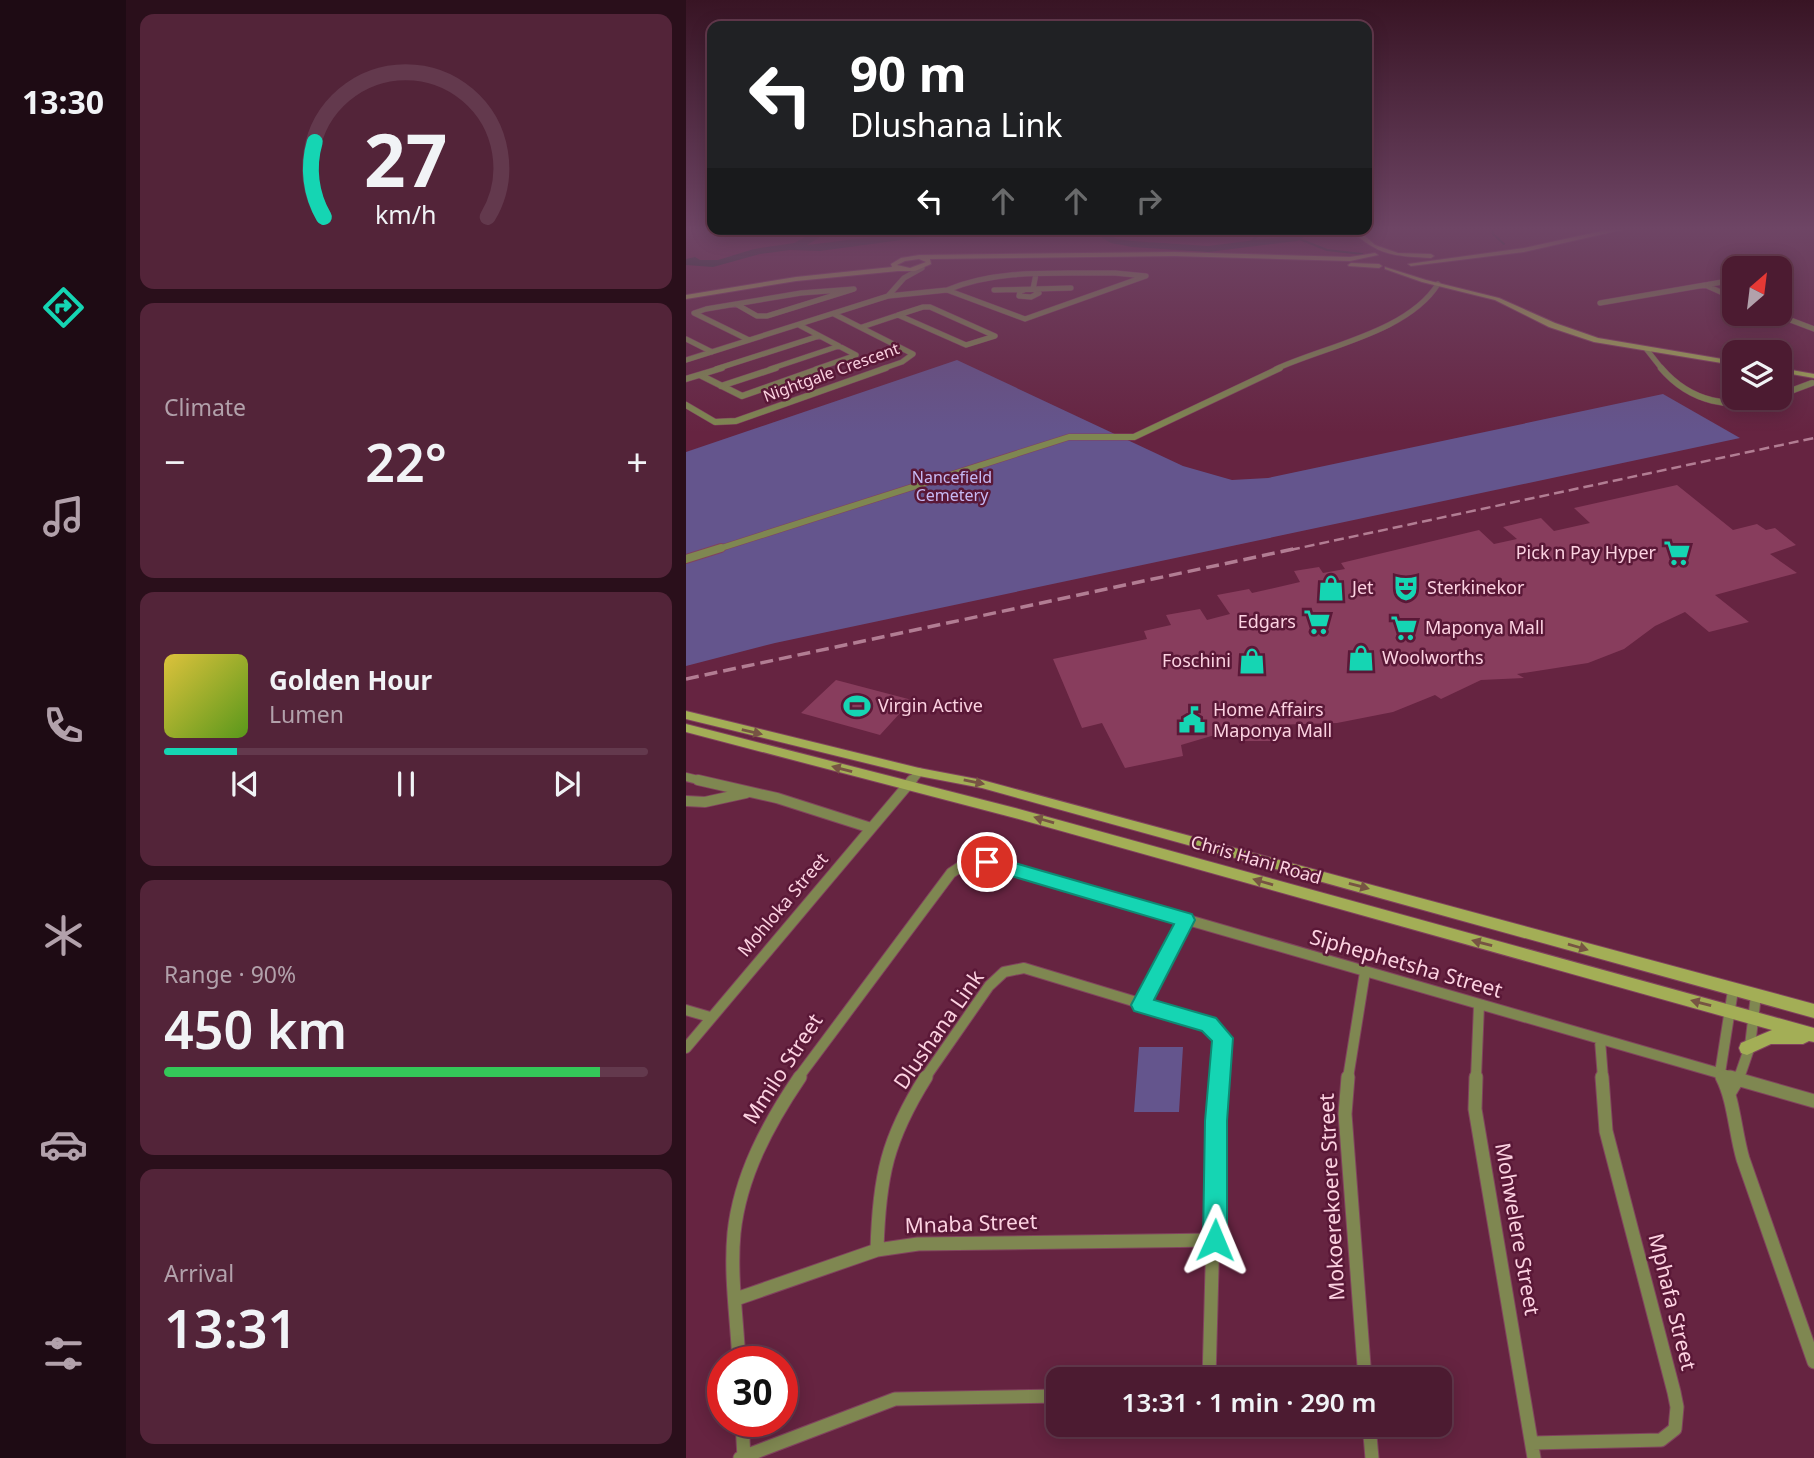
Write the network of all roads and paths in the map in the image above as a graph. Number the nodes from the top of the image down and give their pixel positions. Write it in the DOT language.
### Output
graph roads {
  1 [pos="795,295"];
  2 [pos="837,295"];
  3 [pos="908,295"];
  4 [pos="961,295"];
  5 [pos="1094,295"];
  6 [pos="1434,295"];
  7 [pos="1481,295"];
  8 [pos="1646,295"];
  9 [pos="888,296"];
  10 [pos="1600,303"];
  11 [pos="736,304"];
  12 [pos="934,307"];
  13 [pos="834,314"];
  14 [pos="898,315"];
  15 [pos="1792,321"];
  16 [pos="799,325"];
  17 [pos="862,327"];
  18 [pos="1814,329"];
  19 [pos="819,336"];
  20 [pos="749,340"];
  21 [pos="687,341"];
  22 [pos="839,346"];
  23 [pos="1647,350"];
  24 [pos="712,352"];
  25 [pos="1702,359"];
  26 [pos="686,360"];
  27 [pos="1722,362"];
  28 [pos="1659,364"];
  29 [pos="1792,373"];
  30 [pos="701,375"];
  31 [pos="686,379"];
  32 [pos="1813,379"];
  33 [pos="721,386"];
  34 [pos="1792,389"];
  35 [pos="1722,400"];
  36 [pos="686,405"];
  37 [pos="699,413"];
  38 [pos="686,418"];
  39 [pos="686,559"];
  40 [pos="686,715"];
  41 [pos="686,728"];
  42 [pos="919,772"];
  43 [pos="686,777"];
  44 [pos="908,786"];
  45 [pos="748,793"];
  46 [pos="686,801"];
  47 [pos="871,828"];
  48 [pos="987,862"];
  49 [pos="1185,920"];
  50 [pos="1365,972"];
  51 [pos="1733,990"];
  52 [pos="1756,995"];
  53 [pos="1142,1005"];
  54 [pos="1479,1006"];
  55 [pos="686,1010"];
  56 [pos="1814,1011"];
  57 [pos="1731,1012"];
  58 [pos="710,1017"];
  59 [pos="1755,1018"];
  60 [pos="1814,1036"];
  61 [pos="1600,1041"];
  62 [pos="686,1048"];
  63 [pos="1747,1048"];
  64 [pos="1720,1073"];
  65 [pos="1740,1079"];
  66 [pos="1730,1092"];
  67 [pos="1814,1101"];
  68 [pos="1215,1240"];
  69 [pos="877,1250"];
  70 [pos="736,1299"];
  71 [pos="738,1346"];
  72 [pos="1814,1362"];
  73 [pos="1210,1367"];
  74 [pos="1364,1367"];
  75 [pos="1046,1396"];
  76 [pos="742,1437"];
  77 [pos="1370,1437"];
  78 [pos="1532,1443"];
  79 [pos="743,1458"];
  80 [pos="1372,1458"];
  81 [pos="1534,1458"];
  1 -- 11 [label="street"];
  2 -- 11 [label="street"];
  3 -- 9 [label="street"];
  3 -- 12 [label="street"];
  4 -- 5 [label="street"];
  6 -- 39 [label="street"];
  7 -- 23 [label="main road"];
  8 -- 10 [label="street"];
  9 -- 13 [label="street"];
  11 -- 20 [label="street"];
  12 -- 14 [label="street"];
  12 -- 14 [label="street"];
  13 -- 16 [label="street"];
  13 -- 17 [label="street, Nightgale Crescent"];
  14 -- 17 [label="street"];
  15 -- 18 [label="street"];
  16 -- 19 [label="street"];
  16 -- 20 [label="street"];
  17 -- 37 [label="street, Nightgale Crescent"];
  19 -- 22 [label="street"];
  19 -- 30 [label="street"];
  20 -- 24 [label="street"];
  21 -- 24 [label="street"];
  22 -- 33 [label="street"];
  22 -- 33 [label="street"];
  23 -- 25 [label="main road"];
  23 -- 28 [label="street"];
  24 -- 26 [label="street"];
  25 -- 27 [label="main road"];
  25 -- 28 [label="main road"];
  28 -- 35 [label="street"];
  29 -- 32 [label="main road"];
  30 -- 31 [label="street"];
  30 -- 33 [label="street"];
  32 -- 34 [label="street"];
  36 -- 37 [label="street, Nightgale Crescent"];
  37 -- 38 [label="street"];
  40 -- 42 [label="main road, Chris Hani Road, one-way"];
  44 -- 41 [label="main road, Chris Hani Road, one-way"];
  42 -- 44 [label="street, Mohloka Street"];
  42 -- 51 [label="main road, Chris Hani Road, one-way"];
  43 -- 45 [label="street"];
  44 -- 47 [label="street, Mohloka Street"];
  57 -- 44 [label="main road, Chris Hani Road, one-way"];
  45 -- 46 [label="street"];
  45 -- 47 [label="street"];
  47 -- 58 [label="street, Mohloka Street"];
  48 -- 49 [label="street, Siphephetsha Street"];
  48 -- 70 [label="street, Mmilo Street"];
  49 -- 50 [label="street, Siphephetsha Street"];
  49 -- 53 [label="street"];
  50 -- 54 [label="street, Siphephetsha Street"];
  50 -- 74 [label="street, Mokoerekoere Street"];
  51 -- 52 [label="main road, Chris Hani Road"];
  51 -- 57 [label="street"];
  52 -- 56 [label="main road, Chris Hani Road"];
  52 -- 59 [label="street"];
  53 -- 68 [label="street, Dlushana Link"];
  53 -- 69 [label="street, Dlushana Link"];
  54 -- 61 [label="street, Siphephetsha Street"];
  54 -- 78 [label="street, Mohwelere Street"];
  55 -- 58 [label="street"];
  57 -- 59 [label="main road, Chris Hani Road"];
  57 -- 64 [label="street"];
  58 -- 62 [label="street, Mohloka Street"];
  59 -- 60 [label="main road, Chris Hani Road"];
  59 -- 63 [label="street"];
  60 -- 63 [label="main road"];
  61 -- 64 [label="street, Siphephetsha Street"];
  61 -- 78 [label="street, Mphafa Street"];
  63 -- 65 [label="street"];
  64 -- 65 [label="street, Siphephetsha Street"];
  64 -- 66 [label="street"];
  65 -- 66 [label="street"];
  65 -- 67 [label="street, Siphephetsha Street"];
  66 -- 72 [label="street"];
  68 -- 69 [label="street, Mnaba Street"];
  68 -- 73 [label="street, Dlushana Link"];
  69 -- 70 [label="street, Mnaba Street"];
  70 -- 71 [label="street, Mmilo Street"];
  75 -- 79 [label="street"];
  76 -- 79 [label="street"];
  77 -- 80 [label="street"];
  78 -- 81 [label="street, Mohwelere Street"];
}
